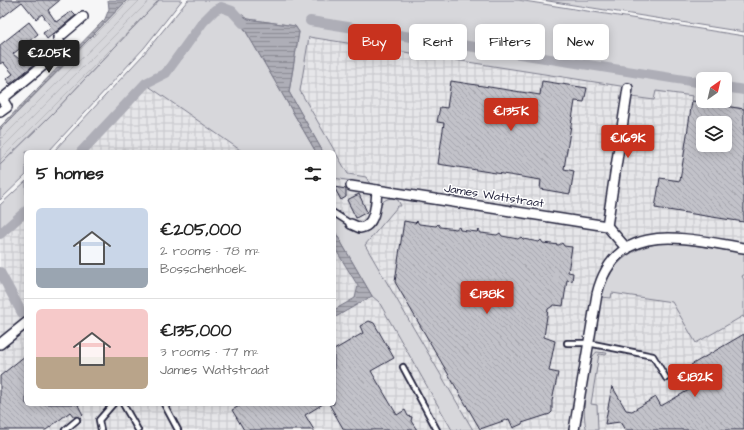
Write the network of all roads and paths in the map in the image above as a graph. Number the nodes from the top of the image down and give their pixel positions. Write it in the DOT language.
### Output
graph roads {
  1 [pos="83,17"];
  2 [pos="628,88"];
  3 [pos="1,97"];
  4 [pos="0,112"];
  5 [pos="351,186"];
  6 [pos="377,190"];
  7 [pos="336,214"];
  8 [pos="351,224"];
  9 [pos="607,226"];
  10 [pos="744,248"];
  11 [pos="627,249"];
  12 [pos="24,325"];
  13 [pos="567,343"];
  14 [pos="588,343"];
  15 [pos="0,344"];
  16 [pos="403,368"];
  17 [pos="666,378"];
  18 [pos="111,406"];
  19 [pos="124,406"];
  20 [pos="165,406"];
  21 [pos="77,420"];
  22 [pos="64,430"];
  23 [pos="101,430"];
  24 [pos="138,430"];
  25 [pos="178,430"];
  26 [pos="437,430"];
  27 [pos="574,430"];
  1 -- 3 [label="street"];
  2 -- 9 [label="street"];
  3 -- 4 [label="street"];
  5 -- 6 [label="street, James Wattstraat"];
  6 -- 8 [label="street"];
  6 -- 9 [label="street, James Wattstraat"];
  7 -- 8 [label="lane"];
  9 -- 11 [label="street"];
  10 -- 11 [label="street"];
  11 -- 14 [label="street"];
  12 -- 15 [label="street"];
  13 -- 14 [label="lane"];
  14 -- 17 [label="lane"];
  14 -- 27 [label="street"];
  16 -- 26 [label="lane"];
  18 -- 23 [label="lane"];
  19 -- 24 [label="lane"];
  20 -- 25 [label="lane"];
  21 -- 22 [label="lane"];
}
